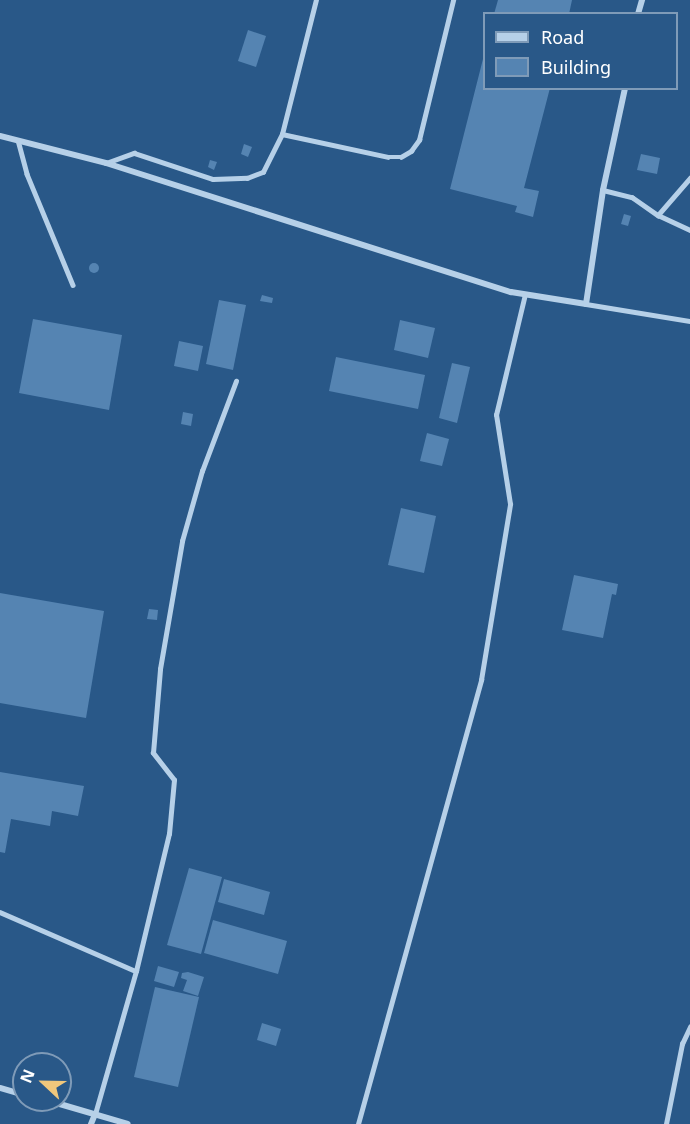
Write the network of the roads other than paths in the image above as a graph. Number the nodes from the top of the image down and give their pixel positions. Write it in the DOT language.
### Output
graph roads {
  1 [pos="316,0"];
  2 [pos="453,0"];
  3 [pos="625,90"];
  4 [pos="282,134"];
  5 [pos="0,136"];
  6 [pos="18,140"];
  7 [pos="106,163"];
  8 [pos="690,178"];
  9 [pos="603,190"];
  10 [pos="658,215"];
  11 [pos="690,230"];
  12 [pos="74,285"];
  13 [pos="525,294"];
  14 [pos="586,304"];
  15 [pos="690,321"];
  16 [pos="236,381"];
  17 [pos="0,912"];
  18 [pos="136,971"];
  19 [pos="690,1027"];
  20 [pos="72,1107"];
  21 [pos="95,1114"];
  22 [pos="91,1124"];
  23 [pos="128,1124"];
  24 [pos="358,1124"];
  25 [pos="666,1124"];
  1 -- 4 [label="lane"];
  2 -- 4 [label="lane"];
  3 -- 9 [label="street"];
  4 -- 7 [label="lane"];
  5 -- 6 [label="street"];
  6 -- 7 [label="street"];
  6 -- 12 [label="lane"];
  7 -- 13 [label="street"];
  8 -- 10 [label="lane"];
  9 -- 10 [label="lane"];
  9 -- 14 [label="street"];
  10 -- 11 [label="lane"];
  13 -- 14 [label="street"];
  13 -- 24 [label="lane"];
  14 -- 15 [label="lane"];
  16 -- 18 [label="lane"];
  17 -- 18 [label="lane"];
  18 -- 21 [label="lane"];
  19 -- 25 [label="lane"];
  20 -- 21 [label="street"];
  21 -- 22 [label="street"];
  21 -- 23 [label="street"];
}
